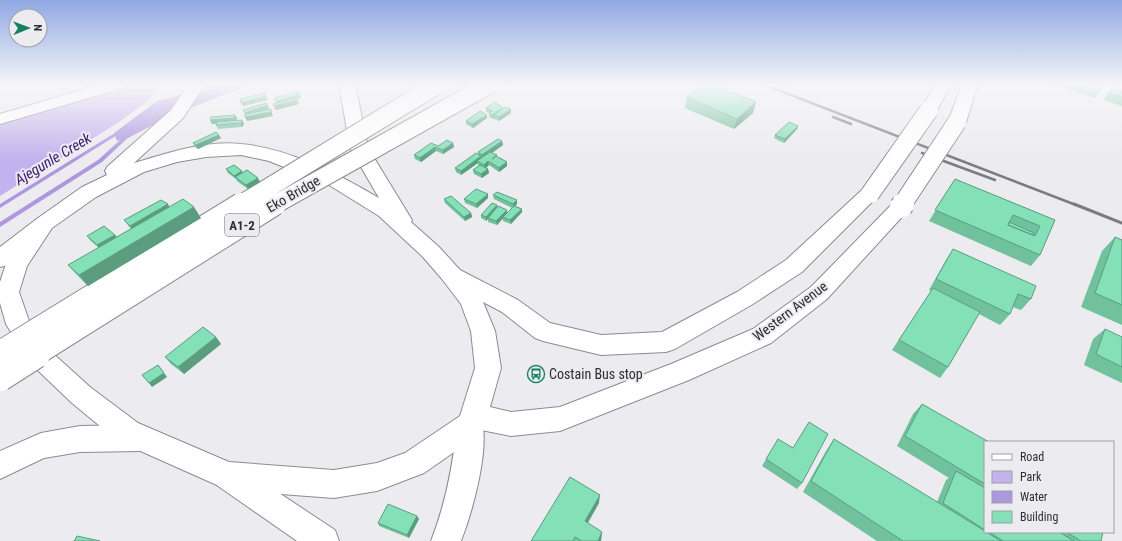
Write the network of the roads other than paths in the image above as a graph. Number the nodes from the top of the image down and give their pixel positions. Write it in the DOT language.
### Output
graph roads {
  1 [pos="24,109"];
  2 [pos="180,109"];
  3 [pos="352,109"];
  4 [pos="397,109"];
  5 [pos="445,109"];
  6 [pos="929,109"];
  7 [pos="961,109"];
  8 [pos="0,118"];
  9 [pos="90,192"];
  10 [pos="45,223"];
  11 [pos="411,234"];
  12 [pos="0,259"];
  13 [pos="450,273"];
  14 [pos="0,352"];
  15 [pos="0,377"];
  16 [pos="472,420"];
  17 [pos="139,438"];
  18 [pos="0,464"];
  19 [pos="228,476"];
  20 [pos="324,541"];
  21 [pos="446,541"];
  1 -- 8 [label="main road"];
  2 -- 9 [label="main road"];
  3 -- 11 [label="main road"];
  4 -- 14 [label="main road, Eko Bridge / A1-2, bridge"];
  5 -- 15 [label="main road, Eko Bridge / A1-2, bridge"];
  6 -- 13 [label="main road, bridge"];
  7 -- 16 [label="main road, Western Avenue, bridge"];
  9 -- 10 [label="main road"];
  9 -- 11 [label="main road"];
  10 -- 12 [label="main road"];
  10 -- 17 [label="main road"];
  11 -- 13 [label="main road"];
  13 -- 16 [label="main road"];
  16 -- 19 [label="main road"];
  16 -- 21 [label="main road"];
  17 -- 18 [label="main road"];
  17 -- 19 [label="main road"];
  19 -- 20 [label="main road"];
}
